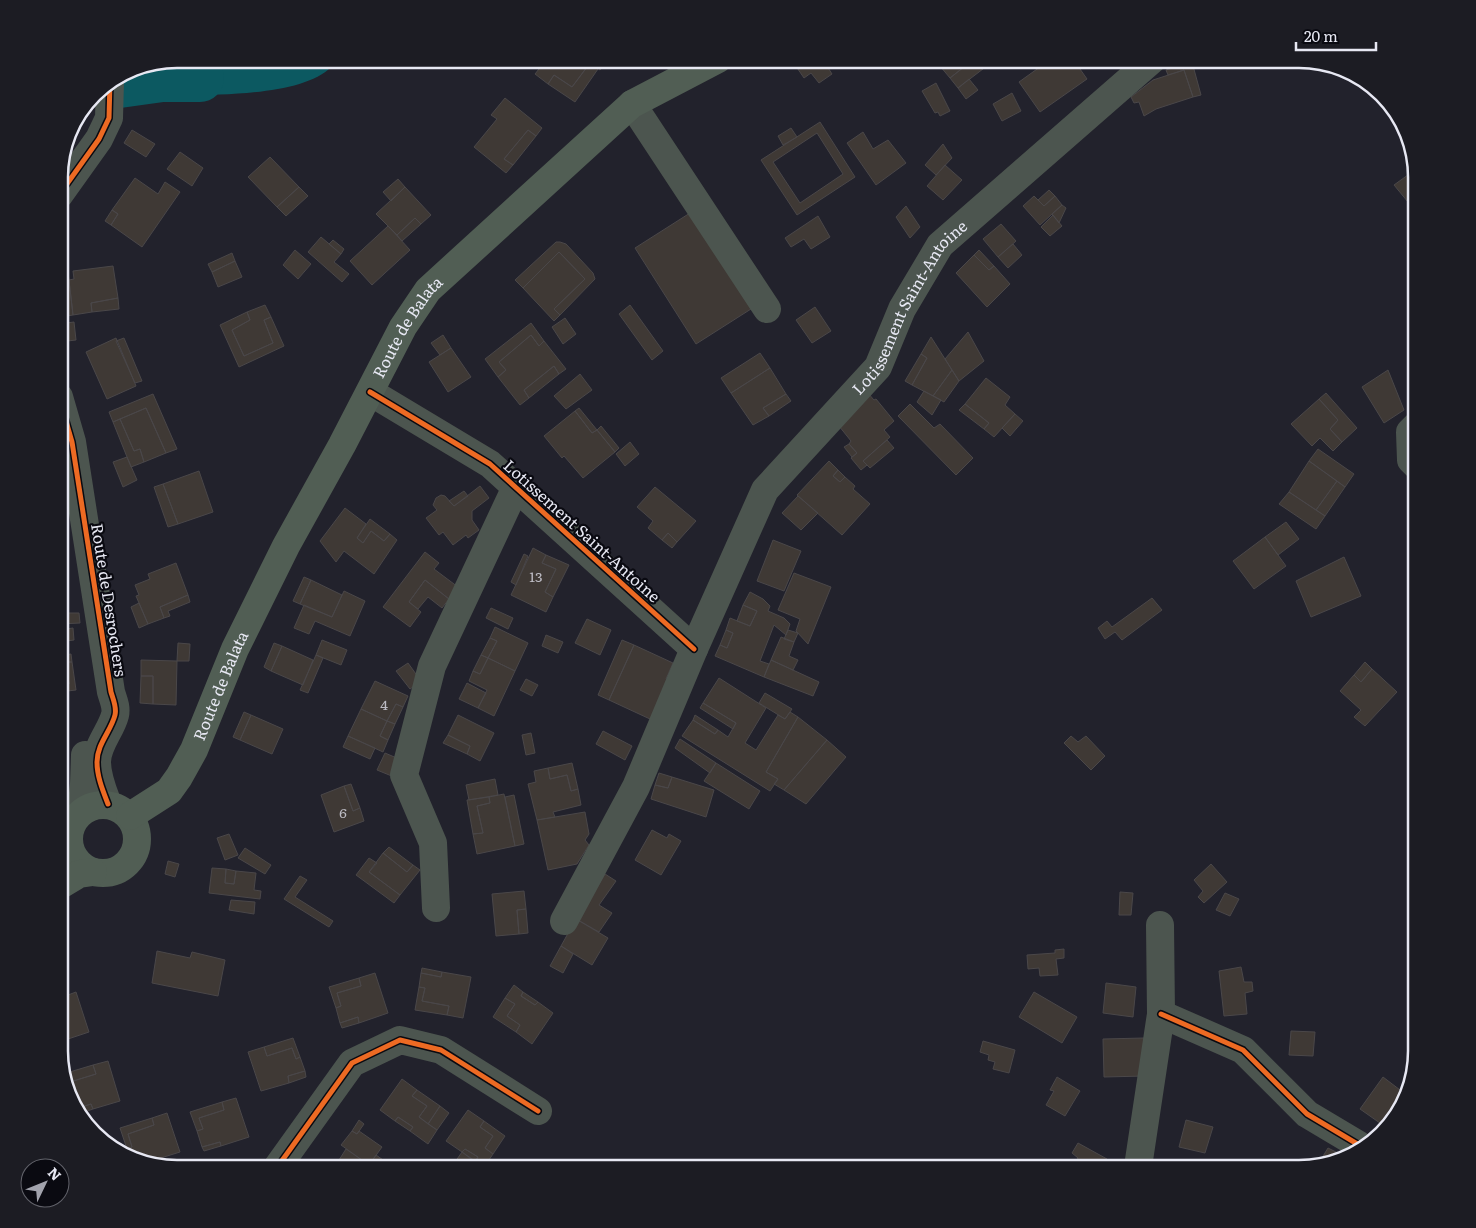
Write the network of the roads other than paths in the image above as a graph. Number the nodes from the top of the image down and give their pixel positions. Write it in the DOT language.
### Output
graph roads {
  1 [pos="701,68"];
  2 [pos="1143,68"];
  3 [pos="110,90"];
  4 [pos="632,104"];
  5 [pos="68,182"];
  6 [pos="767,309"];
  7 [pos="370,392"];
  8 [pos="68,428"];
  9 [pos="516,487"];
  10 [pos="694,649"];
  11 [pos="111,692"];
  12 [pos="194,750"];
  13 [pos="119,810"];
  14 [pos="81,812"];
  15 [pos="68,836"];
  16 [pos="138,842"];
  17 [pos="68,855"];
  18 [pos="93,872"];
  19 [pos="68,881"];
  20 [pos="436,908"];
  21 [pos="564,921"];
  22 [pos="1160,925"];
  23 [pos="1161,1014"];
  24 [pos="538,1112"];
  25 [pos="1357,1144"];
  26 [pos="282,1160"];
  27 [pos="1139,1160"];
  1 -- 4 [label="main road, Route de Balata"];
  2 -- 10 [label="street, Lotissement Saint-Antoine"];
  3 -- 5 [label="street"];
  4 -- 6 [label="street"];
  4 -- 7 [label="main road, Route de Balata"];
  7 -- 9 [label="street, Lotissement Saint-Antoine"];
  7 -- 12 [label="main road, Route de Balata"];
  8 -- 11 [label="street, Route de Desrochers"];
  9 -- 10 [label="street, Lotissement Saint-Antoine"];
  9 -- 20 [label="street, Lotissement Saint-Antoine"];
  10 -- 21 [label="street"];
  11 -- 13 [label="street, Route de Desrochers"];
  11 -- 14 [label="street, Route de Desrochers"];
  12 -- 13 [label="main road, Route de Balata"];
  12 -- 16 [label="main road, Route de Balata"];
  13 -- 14 [label="main road, Route de Balata"];
  13 -- 16 [label="main road"];
  14 -- 15 [label="main road"];
  16 -- 18 [label="main road, Route de Balata"];
  17 -- 18 [label="main road"];
  18 -- 19 [label="main road, Route de Balata"];
  22 -- 23 [label="street"];
  23 -- 25 [label="street"];
  23 -- 27 [label="street"];
  24 -- 26 [label="street"];
}
